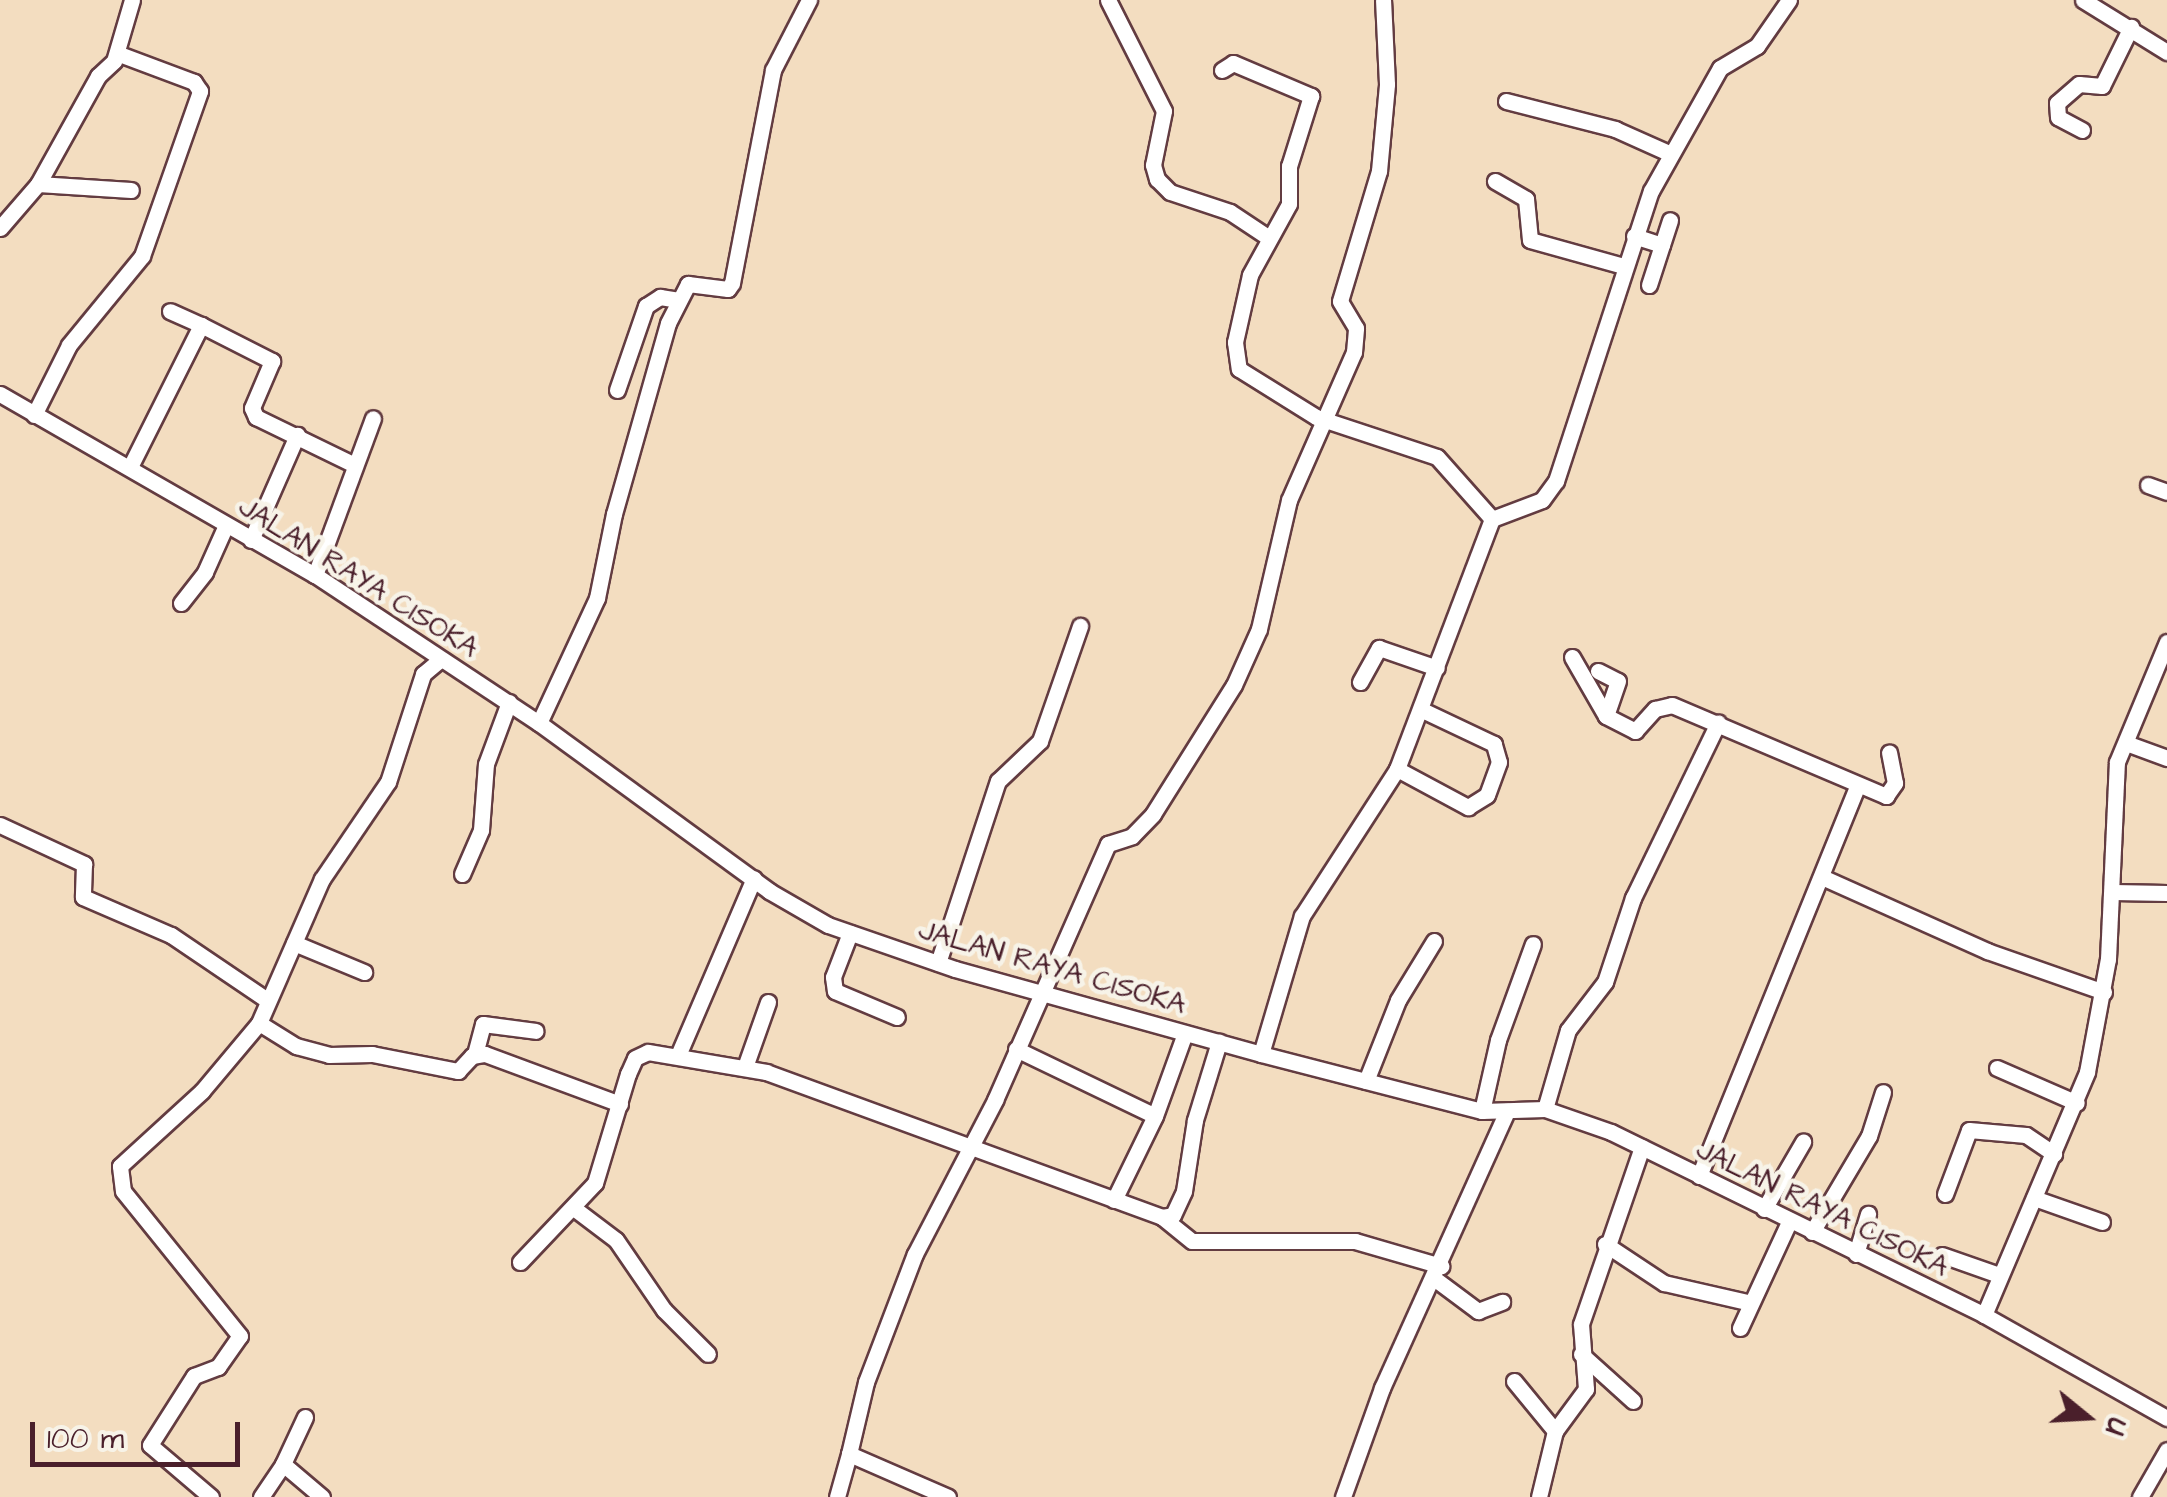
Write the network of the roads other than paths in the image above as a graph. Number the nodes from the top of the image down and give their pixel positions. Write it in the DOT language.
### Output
graph roads {
  1 [pos="132,0"];
  2 [pos="809,0"];
  3 [pos="1108,0"];
  4 [pos="1383,0"];
  5 [pos="1789,0"];
  6 [pos="2083,0"];
  7 [pos="2130,26"];
  8 [pos="117,52"];
  9 [pos="2167,52"];
  10 [pos="1222,70"];
  11 [pos="1506,101"];
  12 [pos="2082,130"];
  13 [pos="1670,154"];
  14 [pos="1494,180"];
  15 [pos="38,184"];
  16 [pos="131,190"];
  17 [pos="1670,220"];
  18 [pos="0,228"];
  19 [pos="1266,236"];
  20 [pos="1634,236"];
  21 [pos="1662,245"];
  22 [pos="1623,266"];
  23 [pos="1649,285"];
  24 [pos="679,300"];
  25 [pos="170,311"];
  26 [pos="201,325"];
  27 [pos="617,390"];
  28 [pos="0,394"];
  29 [pos="34,415"];
  30 [pos="373,418"];
  31 [pos="1325,421"];
  32 [pos="297,435"];
  33 [pos="354,464"];
  34 [pos="130,467"];
  35 [pos="2148,485"];
  36 [pos="2167,492"];
  37 [pos="1492,519"];
  38 [pos="226,525"];
  39 [pos="250,540"];
  40 [pos="315,575"];
  41 [pos="181,603"];
  42 [pos="1080,626"];
  43 [pos="2167,642"];
  44 [pos="1572,658"];
  45 [pos="441,659"];
  46 [pos="1437,668"];
  47 [pos="1598,671"];
  48 [pos="1360,682"];
  49 [pos="509,702"];
  50 [pos="1422,710"];
  51 [pos="1606,716"];
  52 [pos="539,723"];
  53 [pos="1718,723"];
  54 [pos="2126,743"];
  55 [pos="1889,753"];
  56 [pos="2167,758"];
  57 [pos="1397,769"];
  58 [pos="1857,786"];
  59 [pos="0,825"];
  60 [pos="462,874"];
  61 [pos="754,878"];
  62 [pos="1824,878"];
  63 [pos="2113,892"];
  64 [pos="2167,893"];
  65 [pos="850,933"];
  66 [pos="1434,941"];
  67 [pos="294,943"];
  68 [pos="1533,944"];
  69 [pos="938,963"];
  70 [pos="364,972"];
  71 [pos="2104,992"];
  72 [pos="1040,993"];
  73 [pos="267,1000"];
  74 [pos="768,1002"];
  75 [pos="897,1017"];
  76 [pos="259,1024"];
  77 [pos="536,1032"];
  78 [pos="1185,1033"];
  79 [pos="1219,1042"];
  80 [pos="1016,1049"];
  81 [pos="679,1052"];
  82 [pos="475,1054"];
  83 [pos="1261,1054"];
  84 [pos="745,1067"];
  85 [pos="1997,1068"];
  86 [pos="1366,1081"];
  87 [pos="1883,1092"];
  88 [pos="2077,1102"];
  89 [pos="620,1104"];
  90 [pos="1545,1109"];
  91 [pos="1482,1111"];
  92 [pos="1508,1111"];
  93 [pos="1156,1116"];
  94 [pos="1803,1142"];
  95 [pos="1642,1147"];
  96 [pos="964,1148"];
  97 [pos="2054,1154"];
  98 [pos="1699,1176"];
  99 [pos="1945,1194"];
  100 [pos="2034,1198"];
  101 [pos="1114,1200"];
  102 [pos="576,1208"];
  103 [pos="1764,1210"];
  104 [pos="1868,1214"];
  105 [pos="1162,1218"];
  106 [pos="1789,1222"];
  107 [pos="2102,1222"];
  108 [pos="1812,1232"];
  109 [pos="1605,1244"];
  110 [pos="1856,1254"];
  111 [pos="1942,1255"];
  112 [pos="520,1262"];
  113 [pos="1438,1273"];
  114 [pos="1999,1275"];
  115 [pos="1502,1302"];
  116 [pos="1750,1303"];
  117 [pos="1984,1315"];
  118 [pos="1740,1328"];
  119 [pos="708,1354"];
  120 [pos="1581,1354"];
  121 [pos="1514,1382"];
  122 [pos="1633,1400"];
  123 [pos="306,1417"];
  124 [pos="2167,1418"];
  125 [pos="1555,1432"];
  126 [pos="2167,1450"];
  127 [pos="850,1454"];
  128 [pos="283,1464"];
  129 [pos="210,1497"];
  130 [pos="260,1497"];
  131 [pos="322,1497"];
  132 [pos="837,1497"];
  133 [pos="948,1497"];
  134 [pos="1343,1497"];
  135 [pos="1539,1497"];
  136 [pos="2140,1497"];
  1 -- 8 [label="street"];
  2 -- 24 [label="street"];
  3 -- 19 [label="street"];
  4 -- 31 [label="street"];
  5 -- 13 [label="street"];
  6 -- 7 [label="street"];
  7 -- 9 [label="street"];
  7 -- 12 [label="street"];
  8 -- 15 [label="street"];
  8 -- 29 [label="street"];
  10 -- 19 [label="street"];
  11 -- 13 [label="street"];
  13 -- 20 [label="street"];
  14 -- 22 [label="street"];
  15 -- 16 [label="street"];
  15 -- 18 [label="street"];
  17 -- 21 [label="street"];
  19 -- 31 [label="street"];
  20 -- 21 [label="street"];
  20 -- 22 [label="street"];
  21 -- 23 [label="street"];
  22 -- 37 [label="street"];
  24 -- 27 [label="street"];
  24 -- 52 [label="street"];
  25 -- 26 [label="street"];
  26 -- 32 [label="street"];
  26 -- 34 [label="street"];
  28 -- 29 [label="street, JALAN RAYA CISOKA"];
  29 -- 34 [label="street, JALAN RAYA CISOKA"];
  30 -- 33 [label="street"];
  31 -- 37 [label="street"];
  31 -- 72 [label="street"];
  32 -- 33 [label="street"];
  32 -- 39 [label="street"];
  33 -- 40 [label="street"];
  34 -- 38 [label="street, JALAN RAYA CISOKA"];
  35 -- 36 [label="street"];
  37 -- 46 [label="street"];
  38 -- 39 [label="street, JALAN RAYA CISOKA"];
  38 -- 41 [label="street"];
  39 -- 40 [label="street, JALAN RAYA CISOKA"];
  40 -- 45 [label="street, JALAN RAYA CISOKA"];
  42 -- 69 [label="street"];
  43 -- 54 [label="street"];
  44 -- 51 [label="street"];
  45 -- 49 [label="street, JALAN RAYA CISOKA"];
  45 -- 67 [label="street"];
  46 -- 48 [label="street"];
  46 -- 50 [label="street"];
  47 -- 51 [label="street"];
  49 -- 52 [label="street, JALAN RAYA CISOKA"];
  49 -- 60 [label="street"];
  50 -- 57 [label="street"];
  50 -- 57 [label="street"];
  51 -- 53 [label="street"];
  52 -- 61 [label="street, JALAN RAYA CISOKA"];
  53 -- 58 [label="street"];
  53 -- 90 [label="street"];
  54 -- 56 [label="street"];
  54 -- 63 [label="street"];
  55 -- 58 [label="street"];
  57 -- 83 [label="street"];
  58 -- 62 [label="street"];
  59 -- 73 [label="street"];
  61 -- 65 [label="street, JALAN RAYA CISOKA"];
  61 -- 81 [label="street"];
  62 -- 71 [label="street"];
  62 -- 98 [label="street"];
  63 -- 64 [label="street"];
  63 -- 71 [label="street"];
  65 -- 69 [label="street, JALAN RAYA CISOKA"];
  65 -- 75 [label="street"];
  66 -- 86 [label="street"];
  67 -- 70 [label="street"];
  67 -- 73 [label="street"];
  68 -- 91 [label="street"];
  69 -- 72 [label="street, JALAN RAYA CISOKA"];
  71 -- 88 [label="street"];
  72 -- 78 [label="street, JALAN RAYA CISOKA"];
  72 -- 80 [label="street"];
  73 -- 76 [label="street"];
  74 -- 84 [label="street"];
  76 -- 82 [label="street"];
  76 -- 129 [label="street"];
  77 -- 82 [label="street"];
  78 -- 79 [label="street, JALAN RAYA CISOKA"];
  78 -- 93 [label="street"];
  79 -- 83 [label="street, JALAN RAYA CISOKA"];
  79 -- 105 [label="street"];
  80 -- 93 [label="street"];
  80 -- 96 [label="street"];
  81 -- 84 [label="street"];
  81 -- 89 [label="street"];
  82 -- 89 [label="street"];
  83 -- 86 [label="street, JALAN RAYA CISOKA"];
  84 -- 96 [label="street"];
  85 -- 88 [label="street"];
  86 -- 91 [label="street, JALAN RAYA CISOKA"];
  87 -- 108 [label="street"];
  88 -- 97 [label="street"];
  89 -- 102 [label="street"];
  90 -- 92 [label="street, JALAN RAYA CISOKA"];
  90 -- 95 [label="street, JALAN RAYA CISOKA"];
  91 -- 92 [label="street, JALAN RAYA CISOKA"];
  92 -- 113 [label="street"];
  93 -- 101 [label="street"];
  94 -- 103 [label="street"];
  95 -- 98 [label="street, JALAN RAYA CISOKA"];
  95 -- 109 [label="street"];
  96 -- 101 [label="street"];
  96 -- 127 [label="street"];
  97 -- 99 [label="street"];
  97 -- 100 [label="street"];
  98 -- 103 [label="street, JALAN RAYA CISOKA"];
  100 -- 107 [label="street"];
  100 -- 114 [label="street"];
  101 -- 105 [label="street"];
  102 -- 112 [label="street"];
  102 -- 119 [label="street"];
  103 -- 106 [label="street, JALAN RAYA CISOKA"];
  104 -- 110 [label="street"];
  105 -- 113 [label="street"];
  106 -- 108 [label="street, JALAN RAYA CISOKA"];
  106 -- 116 [label="street"];
  108 -- 110 [label="street, JALAN RAYA CISOKA"];
  109 -- 116 [label="street"];
  109 -- 120 [label="street"];
  110 -- 117 [label="street, JALAN RAYA CISOKA"];
  111 -- 114 [label="street"];
  113 -- 115 [label="street"];
  113 -- 134 [label="street"];
  114 -- 117 [label="street"];
  116 -- 118 [label="street"];
  117 -- 124 [label="street, JALAN RAYA CISOKA"];
  120 -- 122 [label="street"];
  120 -- 125 [label="street"];
  121 -- 125 [label="street"];
  123 -- 128 [label="street"];
  125 -- 135 [label="street"];
  126 -- 136 [label="street"];
  127 -- 132 [label="street"];
  127 -- 133 [label="street"];
  128 -- 130 [label="street"];
  128 -- 131 [label="street"];
}
